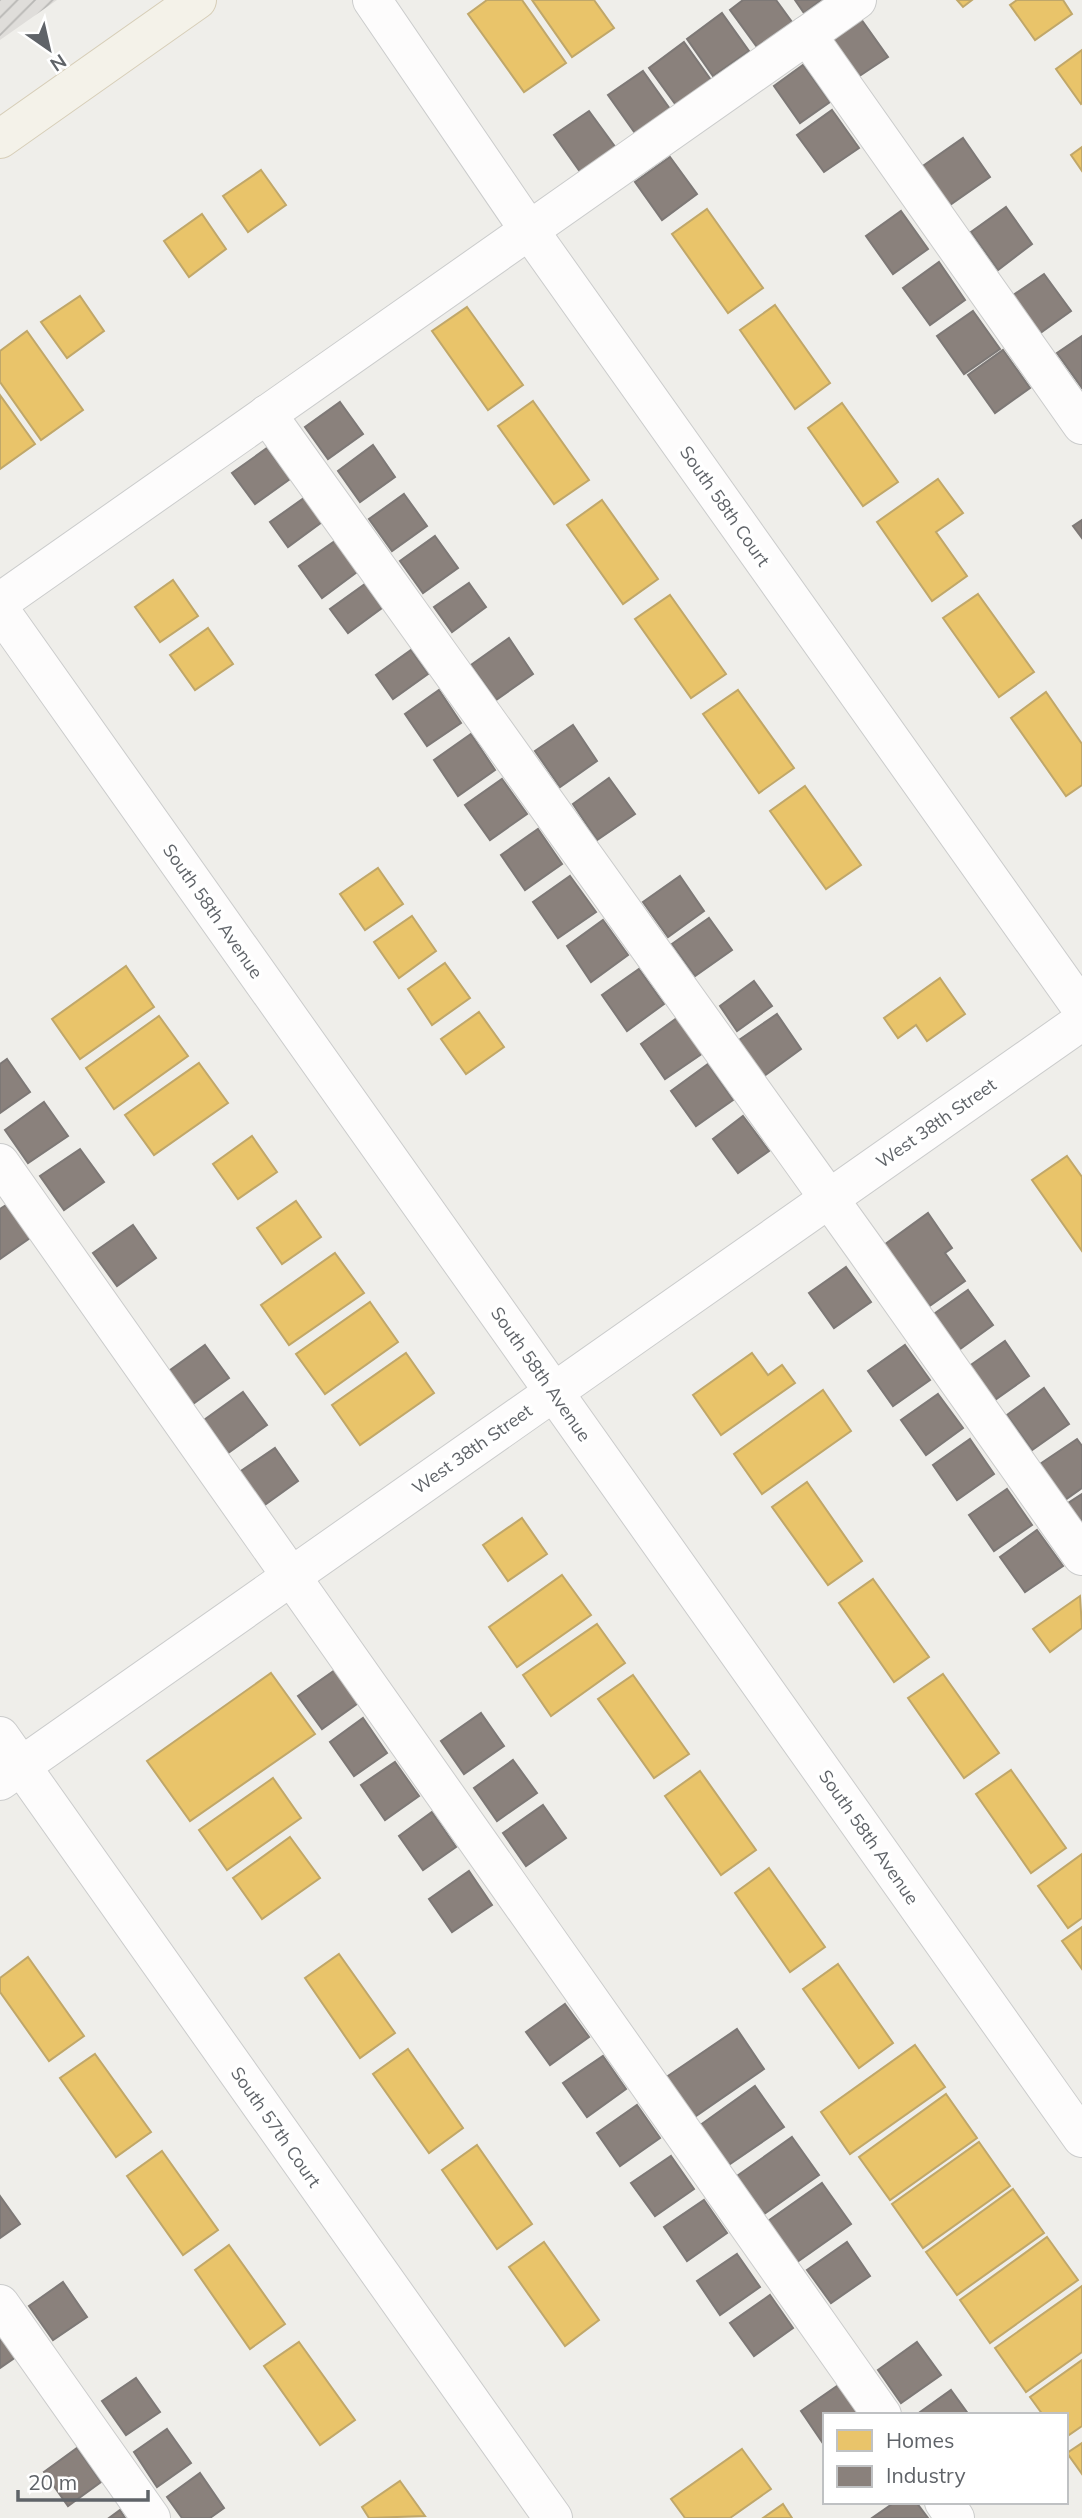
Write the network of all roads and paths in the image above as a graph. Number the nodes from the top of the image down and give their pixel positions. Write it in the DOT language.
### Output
graph roads {
  1 [pos="197,0"];
  2 [pos="372,0"];
  3 [pos="857,0"];
  4 [pos="807,35"];
  5 [pos="0,139"];
  6 [pos="529,230"];
  7 [pos="267,414"];
  8 [pos="1082,425"];
  9 [pos="0,602"];
  10 [pos="0,610"];
  11 [pos="1082,1009"];
  12 [pos="1082,1021"];
  13 [pos="0,1163"];
  14 [pos="829,1198"];
  15 [pos="554,1392"];
  16 [pos="1082,1556"];
  17 [pos="290,1577"];
  18 [pos="7,1761"];
  19 [pos="1082,2137"];
  20 [pos="0,2304"];
  21 [pos="881,2413"];
  22 [pos="151,2518"];
  23 [pos="553,2518"];
  1 -- 5 [label="main road"];
  2 -- 6 [label="street, South 58th Court"];
  3 -- 4 [label="street"];
  4 -- 6 [label="street"];
  4 -- 8 [label="street"];
  6 -- 7 [label="street"];
  6 -- 11 [label="street, South 58th Court"];
  7 -- 9 [label="street"];
  7 -- 14 [label="street"];
  10 -- 15 [label="street, South 58th Avenue"];
  12 -- 14 [label="street, West 38th Street"];
  13 -- 17 [label="street"];
  14 -- 15 [label="street, West 38th Street"];
  14 -- 16 [label="street"];
  15 -- 17 [label="street, West 38th Street"];
  15 -- 19 [label="street, South 58th Avenue"];
  17 -- 18 [label="street, West 38th Street"];
  17 -- 21 [label="street"];
  18 -- 23 [label="street, South 57th Court"];
  20 -- 22 [label="street"];
}
